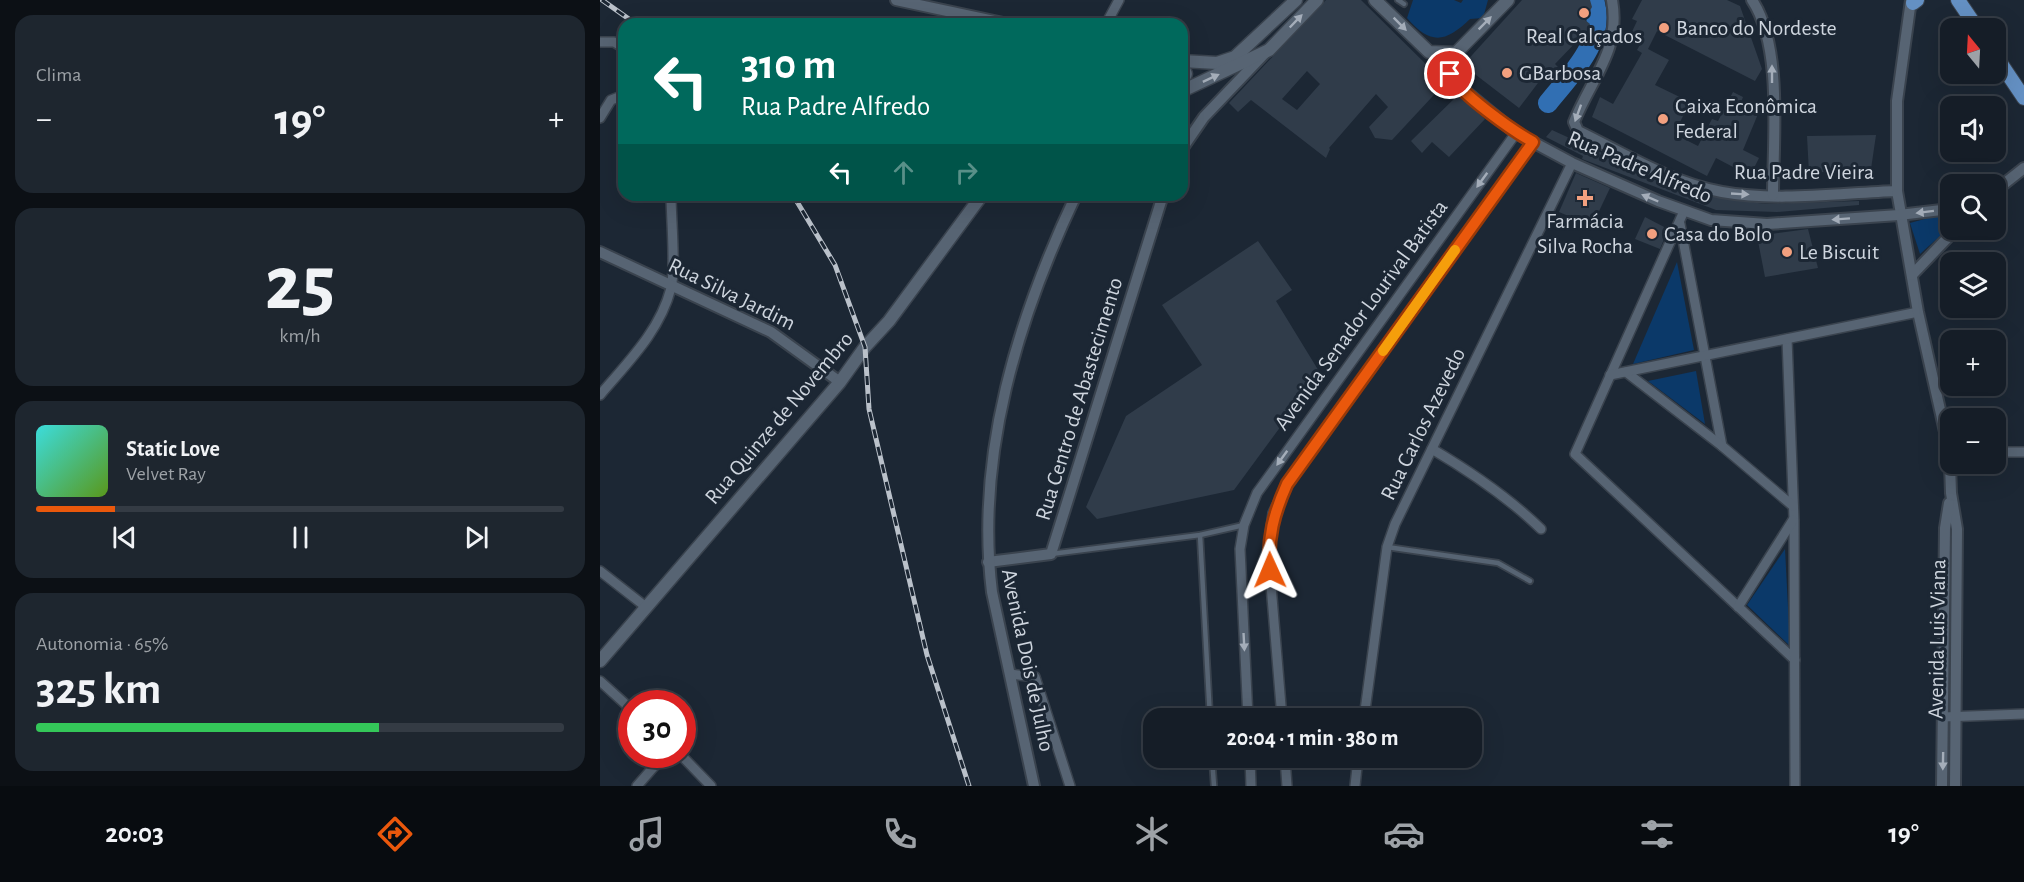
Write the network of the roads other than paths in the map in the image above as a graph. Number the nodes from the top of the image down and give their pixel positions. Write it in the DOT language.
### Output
graph roads {
  1 [pos="896,0"];
  2 [pos="1119,0"];
  3 [pos="1296,0"];
  4 [pos="1317,0"];
  5 [pos="1375,0"];
  6 [pos="1398,0"];
  7 [pos="1507,0"];
  8 [pos="1612,0"];
  9 [pos="1752,0"];
  10 [pos="1958,0"];
  11 [pos="1913,3"];
  12 [pos="937,4"];
  13 [pos="1404,4"];
  14 [pos="982,18"];
  15 [pos="1109,18"];
  16 [pos="1970,18"];
  17 [pos="600,42"];
  18 [pos="618,44"];
  19 [pos="1269,50"];
  20 [pos="1456,53"];
  21 [pos="1237,61"];
  22 [pos="1188,63"];
  23 [pos="2006,71"];
  24 [pos="1188,88"];
  25 [pos="618,97"];
  26 [pos="2024,98"];
  27 [pos="600,118"];
  28 [pos="1516,132"];
  29 [pos="1188,140"];
  30 [pos="1533,142"];
  31 [pos="1572,163"];
  32 [pos="2024,168"];
  33 [pos="2006,182"];
  34 [pos="1896,191"];
  35 [pos="1773,195"];
  36 [pos="671,201"];
  37 [pos="978,201"];
  38 [pos="1073,201"];
  39 [pos="1161,201"];
  40 [pos="1940,210"];
  41 [pos="1684,211"];
  42 [pos="1899,215"];
  43 [pos="1679,223"];
  44 [pos="1945,240"];
  45 [pos="600,252"];
  46 [pos="1912,275"];
  47 [pos="672,286"];
  48 [pos="1918,312"];
  49 [pos="1787,339"];
  50 [pos="1704,356"];
  51 [pos="1626,372"];
  52 [pos="1610,375"];
  53 [pos="840,382"];
  54 [pos="600,395"];
  55 [pos="1940,410"];
  56 [pos="1722,446"];
  57 [pos="1432,449"];
  58 [pos="2006,452"];
  59 [pos="2024,452"];
  60 [pos="1950,474"];
  61 [pos="1951,494"];
  62 [pos="1793,506"];
  63 [pos="1794,520"];
  64 [pos="1244,525"];
  65 [pos="1541,529"];
  66 [pos="1200,535"];
  67 [pos="1387,547"];
  68 [pos="1051,554"];
  69 [pos="988,562"];
  70 [pos="600,571"];
  71 [pos="1530,581"];
  72 [pos="646,607"];
  73 [pos="1738,607"];
  74 [pos="1795,660"];
  75 [pos="600,661"];
  76 [pos="1010,674"];
  77 [pos="600,681"];
  78 [pos="618,697"];
  79 [pos="1209,708"];
  80 [pos="1248,708"];
  81 [pos="1281,708"];
  82 [pos="1365,708"];
  83 [pos="2024,714"];
  84 [pos="1943,717"];
  85 [pos="1955,717"];
  86 [pos="653,768"];
  87 [pos="694,768"];
  88 [pos="1213,768"];
  89 [pos="1250,768"];
  90 [pos="1286,768"];
  91 [pos="1357,768"];
  92 [pos="637,786"];
  93 [pos="711,786"];
  94 [pos="1034,786"];
  95 [pos="1070,786"];
  96 [pos="1214,786"];
  97 [pos="1251,786"];
  98 [pos="1287,786"];
  99 [pos="1354,786"];
  100 [pos="1795,786"];
  101 [pos="1942,786"];
  102 [pos="1955,786"];
  1 -- 12 [label="street"];
  2 -- 15 [label="street"];
  3 -- 21 [label="main road"];
  19 -- 4 [label="main road, one-way"];
  5 -- 20 [label="main road, one-way"];
  6 -- 13 [label="lane"];
  20 -- 7 [label="main road, one-way"];
  8 -- 35 [label="street, Rua Padre Vieira, one-way"];
  35 -- 9 [label="street, one-way"];
  10 -- 16 [label="main road"];
  11 -- 34 [label="street"];
  12 -- 14 [label="street"];
  17 -- 18 [label="street"];
  19 -- 21 [label="main road"];
  19 -- 29 [label="street"];
  20 -- 28 [label="street, Rua Padre Alfredo"];
  21 -- 22 [label="main road"];
  24 -- 21 [label="main road, one-way"];
  23 -- 26 [label="main road"];
  25 -- 27 [label="street"];
  28 -- 30 [label="street, Rua Padre Alfredo"];
  28 -- 64 [label="street, Avenida Senador Lourival Batista, one-way"];
  30 -- 31 [label="street, Rua Padre Alfredo"];
  30 -- 81 [label="street, Avenida Senador Lourival Batista"];
  41 -- 31 [label="street, Rua Padre Alfredo, one-way"];
  31 -- 57 [label="street, Rua Carlos Azevedo"];
  32 -- 33 [label="street"];
  34 -- 35 [label="street, Rua Padre Vieira"];
  34 -- 42 [label="street"];
  36 -- 47 [label="street"];
  37 -- 53 [label="main road, Rua Quinze de Novembro"];
  38 -- 69 [label="street, Avenida Dois de Julho"];
  39 -- 68 [label="street, Rua Centro de Abastecimento"];
  40 -- 42 [label="street, Rua Padre Alfredo, one-way"];
  42 -- 41 [label="street, Rua Padre Alfredo, one-way"];
  41 -- 43 [label="street"];
  42 -- 46 [label="street"];
  43 -- 50 [label="street"];
  43 -- 52 [label="street"];
  44 -- 46 [label="street"];
  45 -- 47 [label="street, Rua Silva Jardim"];
  46 -- 48 [label="street"];
  47 -- 53 [label="street, Rua Silva Jardim"];
  47 -- 54 [label="street"];
  48 -- 49 [label="street"];
  48 -- 55 [label="street"];
  49 -- 50 [label="street"];
  49 -- 62 [label="street"];
  50 -- 51 [label="street"];
  50 -- 56 [label="street"];
  51 -- 52 [label="street"];
  51 -- 56 [label="street"];
  52 -- 73 [label="street"];
  53 -- 72 [label="main road, Rua Quinze de Novembro"];
  56 -- 62 [label="street"];
  57 -- 65 [label="street"];
  57 -- 67 [label="street, Rua Carlos Azevedo"];
  58 -- 59 [label="street"];
  60 -- 61 [label="street, Avenida Luis Viana"];
  61 -- 84 [label="street, Avenida Luis Viana"];
  61 -- 85 [label="street, Avenida Luis Viana"];
  62 -- 63 [label="street"];
  63 -- 73 [label="street"];
  63 -- 74 [label="street"];
  64 -- 66 [label="lane"];
  64 -- 80 [label="street, Avenida Senador Lourival Batista, one-way"];
  66 -- 68 [label="lane"];
  66 -- 79 [label="lane"];
  67 -- 71 [label="lane"];
  67 -- 82 [label="street, Rua Carlos Azevedo"];
  68 -- 69 [label="street, Rua Centro de Abastecimento"];
  69 -- 76 [label="street, Avenida Dois de Julho"];
  70 -- 72 [label="street"];
  72 -- 75 [label="main road, Rua Quinze de Novembro"];
  73 -- 74 [label="street"];
  74 -- 100 [label="street"];
  76 -- 94 [label="street, Avenida Dois de Julho"];
  76 -- 95 [label="street"];
  77 -- 78 [label="street"];
  83 -- 85 [label="street"];
  84 -- 85 [label="street"];
  84 -- 101 [label="street, Avenida Luis Viana, one-way"];
  85 -- 102 [label="street, Avenida Luis Viana"];
  86 -- 92 [label="street"];
  87 -- 93 [label="street"];
  88 -- 96 [label="lane"];
  89 -- 97 [label="street"];
  90 -- 98 [label="street"];
  91 -- 99 [label="street"];
}
